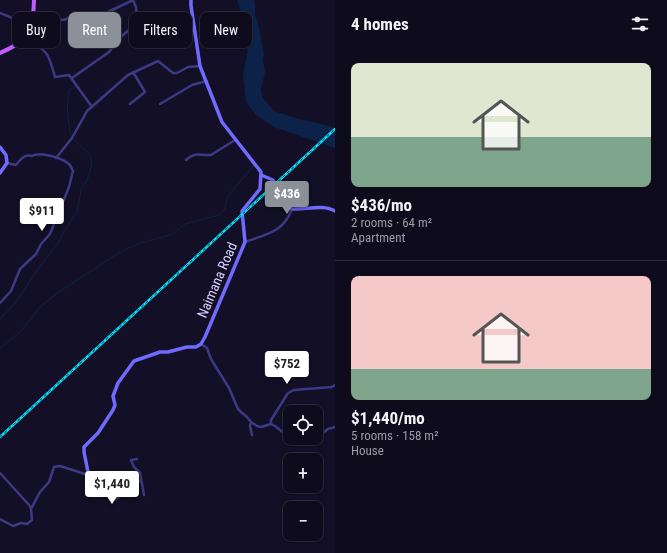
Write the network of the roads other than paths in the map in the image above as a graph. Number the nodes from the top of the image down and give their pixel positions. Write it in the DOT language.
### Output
graph roads {
  1 [pos="34,0"];
  2 [pos="133,0"];
  3 [pos="192,0"];
  4 [pos="33,12"];
  5 [pos="0,13"];
  6 [pos="12,18"];
  7 [pos="60,20"];
  8 [pos="12,47"];
  9 [pos="41,48"];
  10 [pos="0,53"];
  11 [pos="200,66"];
  12 [pos="133,72"];
  13 [pos="72,78"];
  14 [pos="208,81"];
  15 [pos="130,104"];
  16 [pos="160,104"];
  17 [pos="92,107"];
  18 [pos="235,140"];
  19 [pos="0,148"];
  20 [pos="56,158"];
  21 [pos="186,160"];
  22 [pos="7,163"];
  23 [pos="0,173"];
  24 [pos="261,175"];
  25 [pos="292,209"];
  26 [pos="335,211"];
  27 [pos="245,242"];
  28 [pos="0,302"];
  29 [pos="201,344"];
  30 [pos="335,385"];
  31 [pos="251,422"];
  32 [pos="271,424"];
  33 [pos="335,427"];
  34 [pos="283,432"];
  35 [pos="323,433"];
  36 [pos="252,435"];
  37 [pos="137,459"];
  38 [pos="88,472"];
  39 [pos="0,473"];
  40 [pos="141,480"];
  41 [pos="144,495"];
  42 [pos="31,510"];
  43 [pos="0,519"];
  1 -- 4 [label="main road"];
  2 -- 7 [label="street"];
  2 -- 13 [label="street"];
  3 -- 11 [label="street"];
  5 -- 6 [label="street"];
  8 -- 10 [label="main road"];
  9 -- 13 [label="street"];
  11 -- 12 [label="street"];
  11 -- 14 [label="street"];
  12 -- 15 [label="street"];
  12 -- 17 [label="street"];
  13 -- 17 [label="street"];
  14 -- 16 [label="street"];
  14 -- 18 [label="street"];
  17 -- 20 [label="street"];
  18 -- 21 [label="street"];
  18 -- 24 [label="street"];
  19 -- 22 [label="street"];
  20 -- 22 [label="street"];
  20 -- 28 [label="street"];
  22 -- 23 [label="street"];
  24 -- 25 [label="street"];
  24 -- 27 [label="street, Naimana Road"];
  25 -- 26 [label="street"];
  25 -- 27 [label="street"];
  27 -- 29 [label="street, Naimana Road"];
  29 -- 31 [label="street"];
  29 -- 38 [label="street"];
  30 -- 32 [label="street"];
  31 -- 32 [label="street"];
  31 -- 36 [label="street"];
  32 -- 34 [label="street"];
  33 -- 35 [label="street"];
  37 -- 40 [label="street"];
  38 -- 40 [label="street"];
  38 -- 42 [label="street"];
  39 -- 42 [label="street"];
  40 -- 41 [label="street"];
  42 -- 43 [label="street"];
}
